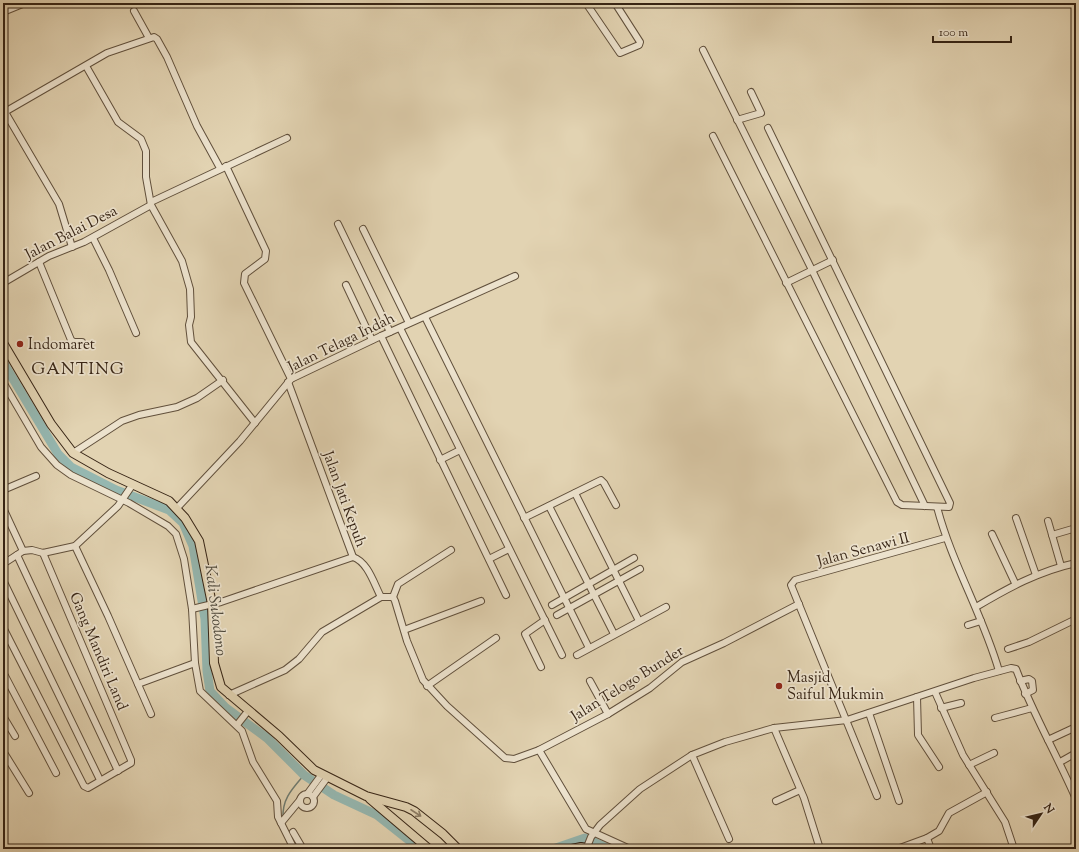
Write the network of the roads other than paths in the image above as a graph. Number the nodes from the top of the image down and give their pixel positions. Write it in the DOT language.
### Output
graph roads {
  1 [pos="25,3"];
  2 [pos="586,3"];
  3 [pos="615,3"];
  4 [pos="134,11"];
  5 [pos="3,12"];
  6 [pos="149,38"];
  7 [pos="703,50"];
  8 [pos="86,66"];
  9 [pos="750,92"];
  10 [pos="4,113"];
  11 [pos="738,122"];
  12 [pos="768,128"];
  13 [pos="713,136"];
  14 [pos="287,138"];
  15 [pos="226,166"];
  16 [pos="220,168"];
  17 [pos="151,203"];
  18 [pos="338,224"];
  19 [pos="363,229"];
  20 [pos="93,238"];
  21 [pos="72,247"];
  22 [pos="833,260"];
  23 [pos="39,262"];
  24 [pos="812,270"];
  25 [pos="515,276"];
  26 [pos="3,283"];
  27 [pos="786,283"];
  28 [pos="346,285"];
  29 [pos="424,317"];
  30 [pos="409,323"];
  31 [pos="400,328"];
  32 [pos="390,332"];
  33 [pos="136,333"];
  34 [pos="380,336"];
  35 [pos="371,338"];
  36 [pos="82,342"];
  37 [pos="3,343"];
  38 [pos="223,380"];
  39 [pos="289,380"];
  40 [pos="3,382"];
  41 [pos="255,422"];
  42 [pos="460,450"];
  43 [pos="72,453"];
  44 [pos="440,460"];
  45 [pos="36,476"];
  46 [pos="132,486"];
  47 [pos="3,490"];
  48 [pos="575,493"];
  49 [pos="124,500"];
  50 [pos="616,505"];
  51 [pos="550,506"];
  52 [pos="925,506"];
  53 [pos="937,507"];
  54 [pos="3,508"];
  55 [pos="177,508"];
  56 [pos="524,518"];
  57 [pos="1016,518"];
  58 [pos="1048,521"];
  59 [pos="1076,528"];
  60 [pos="992,534"];
  61 [pos="1052,535"];
  62 [pos="945,538"];
  63 [pos="75,546"];
  64 [pos="509,549"];
  65 [pos="451,550"];
  66 [pos="23,551"];
  67 [pos="43,553"];
  68 [pos="17,555"];
  69 [pos="353,558"];
  70 [pos="634,558"];
  71 [pos="489,559"];
  72 [pos="1076,563"];
  73 [pos="3,564"];
  74 [pos="1061,566"];
  75 [pos="613,569"];
  76 [pos="640,569"];
  77 [pos="1036,575"];
  78 [pos="3,580"];
  79 [pos="619,581"];
  80 [pos="1015,583"];
  81 [pos="588,584"];
  82 [pos="506,595"];
  83 [pos="594,596"];
  84 [pos="381,597"];
  85 [pos="393,597"];
  86 [pos="564,597"];
  87 [pos="481,601"];
  88 [pos="799,604"];
  89 [pos="210,605"];
  90 [pos="552,605"];
  91 [pos="666,606"];
  92 [pos="976,607"];
  93 [pos="194,608"];
  94 [pos="570,609"];
  95 [pos="557,615"];
  96 [pos="1076,619"];
  97 [pos="544,620"];
  98 [pos="639,621"];
  99 [pos="981,621"];
  100 [pos="968,625"];
  101 [pos="3,627"];
  102 [pos="404,630"];
  103 [pos="614,634"];
  104 [pos="496,638"];
  105 [pos="589,648"];
  106 [pos="1008,649"];
  107 [pos="562,655"];
  108 [pos="577,655"];
  109 [pos="195,663"];
  110 [pos="541,667"];
  111 [pos="999,671"];
  112 [pos="3,672"];
  113 [pos="590,681"];
  114 [pos="1020,681"];
  115 [pos="138,684"];
  116 [pos="427,686"];
  117 [pos="934,692"];
  118 [pos="1026,694"];
  119 [pos="229,695"];
  120 [pos="917,697"];
  121 [pos="962,703"];
  122 [pos="942,708"];
  123 [pos="1032,708"];
  124 [pos="248,711"];
  125 [pos="869,712"];
  126 [pos="151,714"];
  127 [pos="608,714"];
  128 [pos="3,716"];
  129 [pos="995,718"];
  130 [pos="847,720"];
  131 [pos="238,723"];
  132 [pos="1076,727"];
  133 [pos="774,728"];
  134 [pos="15,736"];
  135 [pos="1048,740"];
  136 [pos="540,750"];
  137 [pos="3,751"];
  138 [pos="994,753"];
  139 [pos="1076,753"];
  140 [pos="692,755"];
  141 [pos="1060,762"];
  142 [pos="969,765"];
  143 [pos="939,767"];
  144 [pos="118,771"];
  145 [pos="56,773"];
  146 [pos="324,777"];
  147 [pos="100,780"];
  148 [pos="800,790"];
  149 [pos="313,792"];
  150 [pos="987,792"];
  151 [pos="29,793"];
  152 [pos="366,796"];
  153 [pos="877,796"];
  154 [pos="1076,799"];
  155 [pos="300,800"];
  156 [pos="776,801"];
  157 [pos="899,801"];
  158 [pos="393,804"];
  159 [pos="305,807"];
  160 [pos="293,810"];
  161 [pos="387,812"];
  162 [pos="282,822"];
  163 [pos="594,835"];
  164 [pos="293,837"];
  165 [pos="927,838"];
  166 [pos="729,839"];
  167 [pos="589,847"];
  168 [pos="294,849"];
  169 [pos="303,849"];
  170 [pos="429,849"];
  171 [pos="458,849"];
  172 [pos="572,849"];
  173 [pos="630,849"];
  174 [pos="820,849"];
  175 [pos="897,849"];
  176 [pos="931,849"];
  177 [pos="1014,849"];
  1 -- 5 [label="street"];
  2 -- 3 [label="street"];
  4 -- 6 [label="street"];
  6 -- 8 [label="street"];
  6 -- 16 [label="street"];
  7 -- 11 [label="street"];
  8 -- 10 [label="street"];
  8 -- 17 [label="street"];
  9 -- 11 [label="street"];
  10 -- 21 [label="street"];
  11 -- 24 [label="street"];
  12 -- 22 [label="street"];
  13 -- 27 [label="street"];
  14 -- 15 [label="street, Jalan Balai Desa"];
  15 -- 16 [label="street, Jalan Balai Desa"];
  15 -- 39 [label="street, Jalan Jati Kepuh"];
  16 -- 17 [label="street, Jalan Balai Desa"];
  17 -- 20 [label="street, Jalan Balai Desa"];
  17 -- 38 [label="street"];
  18 -- 32 [label="street"];
  19 -- 30 [label="street"];
  20 -- 21 [label="street, Jalan Balai Desa"];
  20 -- 33 [label="street"];
  21 -- 23 [label="street, Jalan Balai Desa"];
  22 -- 24 [label="street"];
  22 -- 53 [label="street"];
  23 -- 26 [label="street, Jalan Balai Desa"];
  23 -- 36 [label="street"];
  24 -- 27 [label="street"];
  24 -- 52 [label="street"];
  25 -- 29 [label="street, Jalan Telaga Indah"];
  27 -- 52 [label="street"];
  28 -- 35 [label="street"];
  29 -- 30 [label="street, Jalan Telaga Indah"];
  29 -- 56 [label="street"];
  30 -- 31 [label="street, Jalan Telaga Indah"];
  31 -- 32 [label="street, Jalan Telaga Indah"];
  31 -- 42 [label="street"];
  32 -- 34 [label="street, Jalan Telaga Indah"];
  34 -- 35 [label="street, Jalan Telaga Indah"];
  34 -- 44 [label="street"];
  35 -- 39 [label="street, Jalan Telaga Indah"];
  37 -- 43 [label="main road"];
  38 -- 41 [label="street"];
  38 -- 43 [label="street"];
  39 -- 41 [label="street, Jalan Telaga Indah"];
  39 -- 69 [label="street, Jalan Jati Kepuh"];
  40 -- 49 [label="street"];
  41 -- 55 [label="street, Jalan Telaga Indah"];
  42 -- 44 [label="street"];
  42 -- 64 [label="street"];
  43 -- 46 [label="main road"];
  44 -- 71 [label="street"];
  45 -- 47 [label="street"];
  46 -- 49 [label="street"];
  46 -- 55 [label="main road"];
  48 -- 50 [label="street"];
  48 -- 51 [label="street"];
  48 -- 75 [label="street"];
  49 -- 63 [label="street"];
  49 -- 93 [label="street"];
  51 -- 56 [label="street"];
  51 -- 81 [label="street"];
  52 -- 53 [label="street"];
  53 -- 62 [label="street"];
  54 -- 66 [label="street"];
  55 -- 89 [label="main road"];
  56 -- 86 [label="street"];
  57 -- 77 [label="street"];
  58 -- 61 [label="street"];
  59 -- 61 [label="street"];
  60 -- 80 [label="street"];
  61 -- 74 [label="street"];
  62 -- 88 [label="street, Jalan Senawi II"];
  62 -- 92 [label="street"];
  63 -- 67 [label="street"];
  63 -- 115 [label="street"];
  64 -- 71 [label="street"];
  64 -- 97 [label="street"];
  65 -- 85 [label="street"];
  66 -- 67 [label="street"];
  66 -- 68 [label="street"];
  67 -- 144 [label="street, Gang Mandiri Land"];
  68 -- 73 [label="street"];
  68 -- 144 [label="street"];
  69 -- 84 [label="street"];
  69 -- 89 [label="street, Jalan Jati Kepuh"];
  70 -- 75 [label="street"];
  71 -- 82 [label="street"];
  72 -- 74 [label="street"];
  74 -- 77 [label="street"];
  75 -- 79 [label="street"];
  75 -- 81 [label="street"];
  76 -- 79 [label="street"];
  77 -- 80 [label="street"];
  78 -- 147 [label="street"];
  79 -- 83 [label="street"];
  79 -- 98 [label="street"];
  80 -- 92 [label="street"];
  81 -- 83 [label="street"];
  81 -- 86 [label="street"];
  83 -- 94 [label="street"];
  83 -- 103 [label="street"];
  84 -- 85 [label="street"];
  84 -- 119 [label="street"];
  85 -- 102 [label="street, Jalan Telogo Bunder"];
  86 -- 90 [label="street"];
  86 -- 94 [label="street"];
  87 -- 102 [label="street"];
  88 -- 127 [label="street, Jalan Telogo Bunder"];
  88 -- 130 [label="street"];
  89 -- 93 [label="street, Jalan Jati Kepuh"];
  89 -- 119 [label="main road"];
  91 -- 98 [label="street"];
  92 -- 99 [label="street"];
  93 -- 109 [label="street"];
  94 -- 95 [label="street"];
  94 -- 105 [label="street"];
  96 -- 106 [label="street"];
  97 -- 107 [label="street"];
  97 -- 110 [label="street"];
  98 -- 103 [label="street"];
  99 -- 100 [label="street"];
  99 -- 111 [label="street"];
  101 -- 147 [label="street"];
  102 -- 116 [label="street, Jalan Telogo Bunder"];
  103 -- 105 [label="street"];
  104 -- 116 [label="street"];
  105 -- 108 [label="street"];
  109 -- 115 [label="street"];
  109 -- 131 [label="street"];
  111 -- 114 [label="street"];
  111 -- 117 [label="street"];
  112 -- 145 [label="street"];
  113 -- 127 [label="street"];
  114 -- 118 [label="street"];
  114 -- 118 [label="street"];
  115 -- 126 [label="street"];
  116 -- 136 [label="street, Jalan Telogo Bunder"];
  117 -- 120 [label="street"];
  117 -- 122 [label="street"];
  118 -- 123 [label="street"];
  119 -- 124 [label="main road"];
  120 -- 125 [label="street"];
  120 -- 143 [label="street"];
  121 -- 122 [label="street"];
  122 -- 142 [label="street"];
  123 -- 129 [label="street"];
  123 -- 135 [label="street"];
  124 -- 131 [label="street"];
  124 -- 146 [label="main road"];
  125 -- 130 [label="street"];
  125 -- 157 [label="street"];
  127 -- 136 [label="street, Jalan Telogo Bunder"];
  128 -- 134 [label="street"];
  130 -- 133 [label="street"];
  130 -- 153 [label="street"];
  131 -- 162 [label="street"];
  132 -- 135 [label="street"];
  133 -- 140 [label="street"];
  133 -- 148 [label="street"];
  135 -- 141 [label="street"];
  136 -- 163 [label="street"];
  137 -- 151 [label="street"];
  138 -- 142 [label="street"];
  139 -- 141 [label="street"];
  140 -- 163 [label="street"];
  140 -- 166 [label="street"];
  141 -- 154 [label="street"];
  142 -- 150 [label="street"];
  144 -- 147 [label="street"];
  146 -- 149 [label="street"];
  146 -- 152 [label="main road"];
  148 -- 156 [label="street"];
  148 -- 174 [label="street"];
  149 -- 155 [label="street"];
  149 -- 159 [label="street"];
  150 -- 165 [label="street"];
  150 -- 177 [label="street"];
  152 -- 158 [label="main road"];
  152 -- 161 [label="main road"];
  155 -- 159 [label="street"];
  155 -- 160 [label="street"];
  158 -- 161 [label="main road"];
  158 -- 171 [label="main road, one-way"];
  159 -- 160 [label="street"];
  160 -- 162 [label="street"];
  161 -- 170 [label="main road"];
  162 -- 164 [label="street"];
  163 -- 167 [label="street"];
  163 -- 173 [label="street"];
  164 -- 168 [label="street"];
  164 -- 169 [label="street"];
  165 -- 175 [label="street"];
  165 -- 176 [label="street"];
  167 -- 172 [label="main road"];
}
